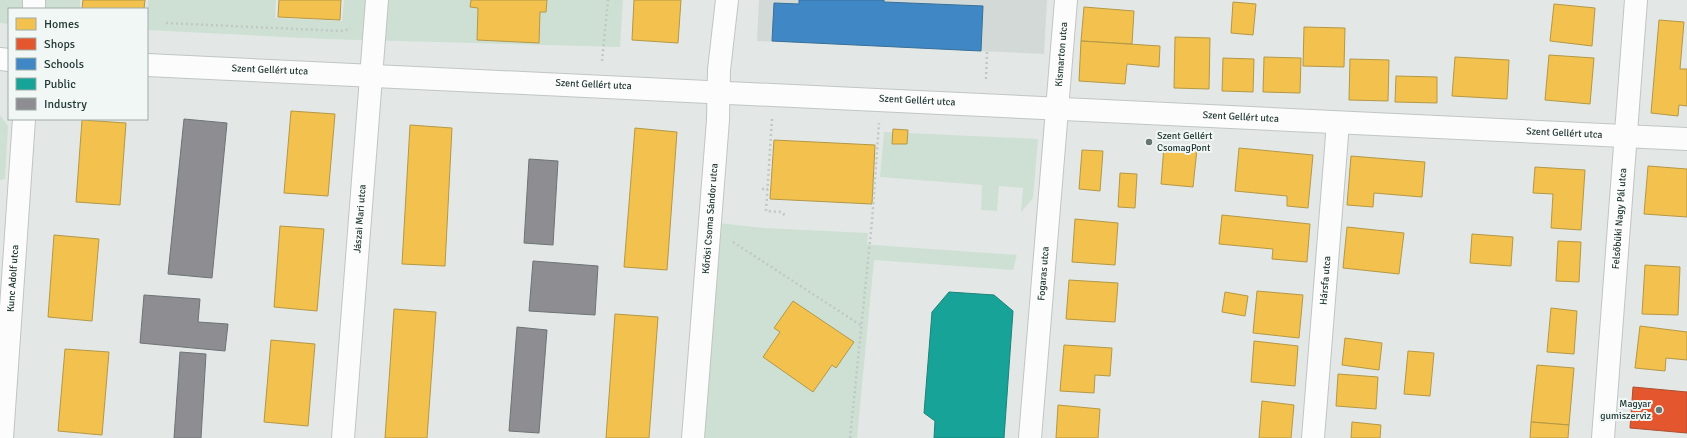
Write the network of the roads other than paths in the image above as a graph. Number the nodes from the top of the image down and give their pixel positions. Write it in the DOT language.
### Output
graph roads {
  1 [pos="377,0"];
  2 [pos="727,0"];
  3 [pos="1066,0"];
  4 [pos="1636,0"];
  5 [pos="148,65"];
  6 [pos="370,74"];
  7 [pos="718,92"];
  8 [pos="1058,109"];
  9 [pos="24,120"];
  10 [pos="1338,123"];
  11 [pos="1626,136"];
  12 [pos="1687,139"];
  13 [pos="2,438"];
  14 [pos="343,438"];
  15 [pos="693,438"];
  16 [pos="1030,438"];
  17 [pos="1313,438"];
  18 [pos="1603,438"];
  1 -- 6 [label="street, Jászai Mari utca"];
  2 -- 7 [label="street, Kőrösi Csoma Sándor utca"];
  3 -- 8 [label="street, Kismarton utca"];
  4 -- 11 [label="street, Felsőbüki Nagy Pál utca"];
  5 -- 6 [label="street, Szent Gellért utca"];
  6 -- 7 [label="street, Szent Gellért utca"];
  6 -- 14 [label="street, Jászai Mari utca"];
  7 -- 8 [label="street, Szent Gellért utca"];
  7 -- 15 [label="street, Kőrösi Csoma Sándor utca"];
  8 -- 10 [label="street, Szent Gellért utca"];
  8 -- 16 [label="street, Fogaras utca"];
  9 -- 13 [label="street, Kunc Adolf utca"];
  10 -- 11 [label="street, Szent Gellért utca"];
  10 -- 17 [label="street, Hársfa utca"];
  11 -- 12 [label="street, Szent Gellért utca"];
  11 -- 18 [label="street, Felsőbüki Nagy Pál utca"];
}
